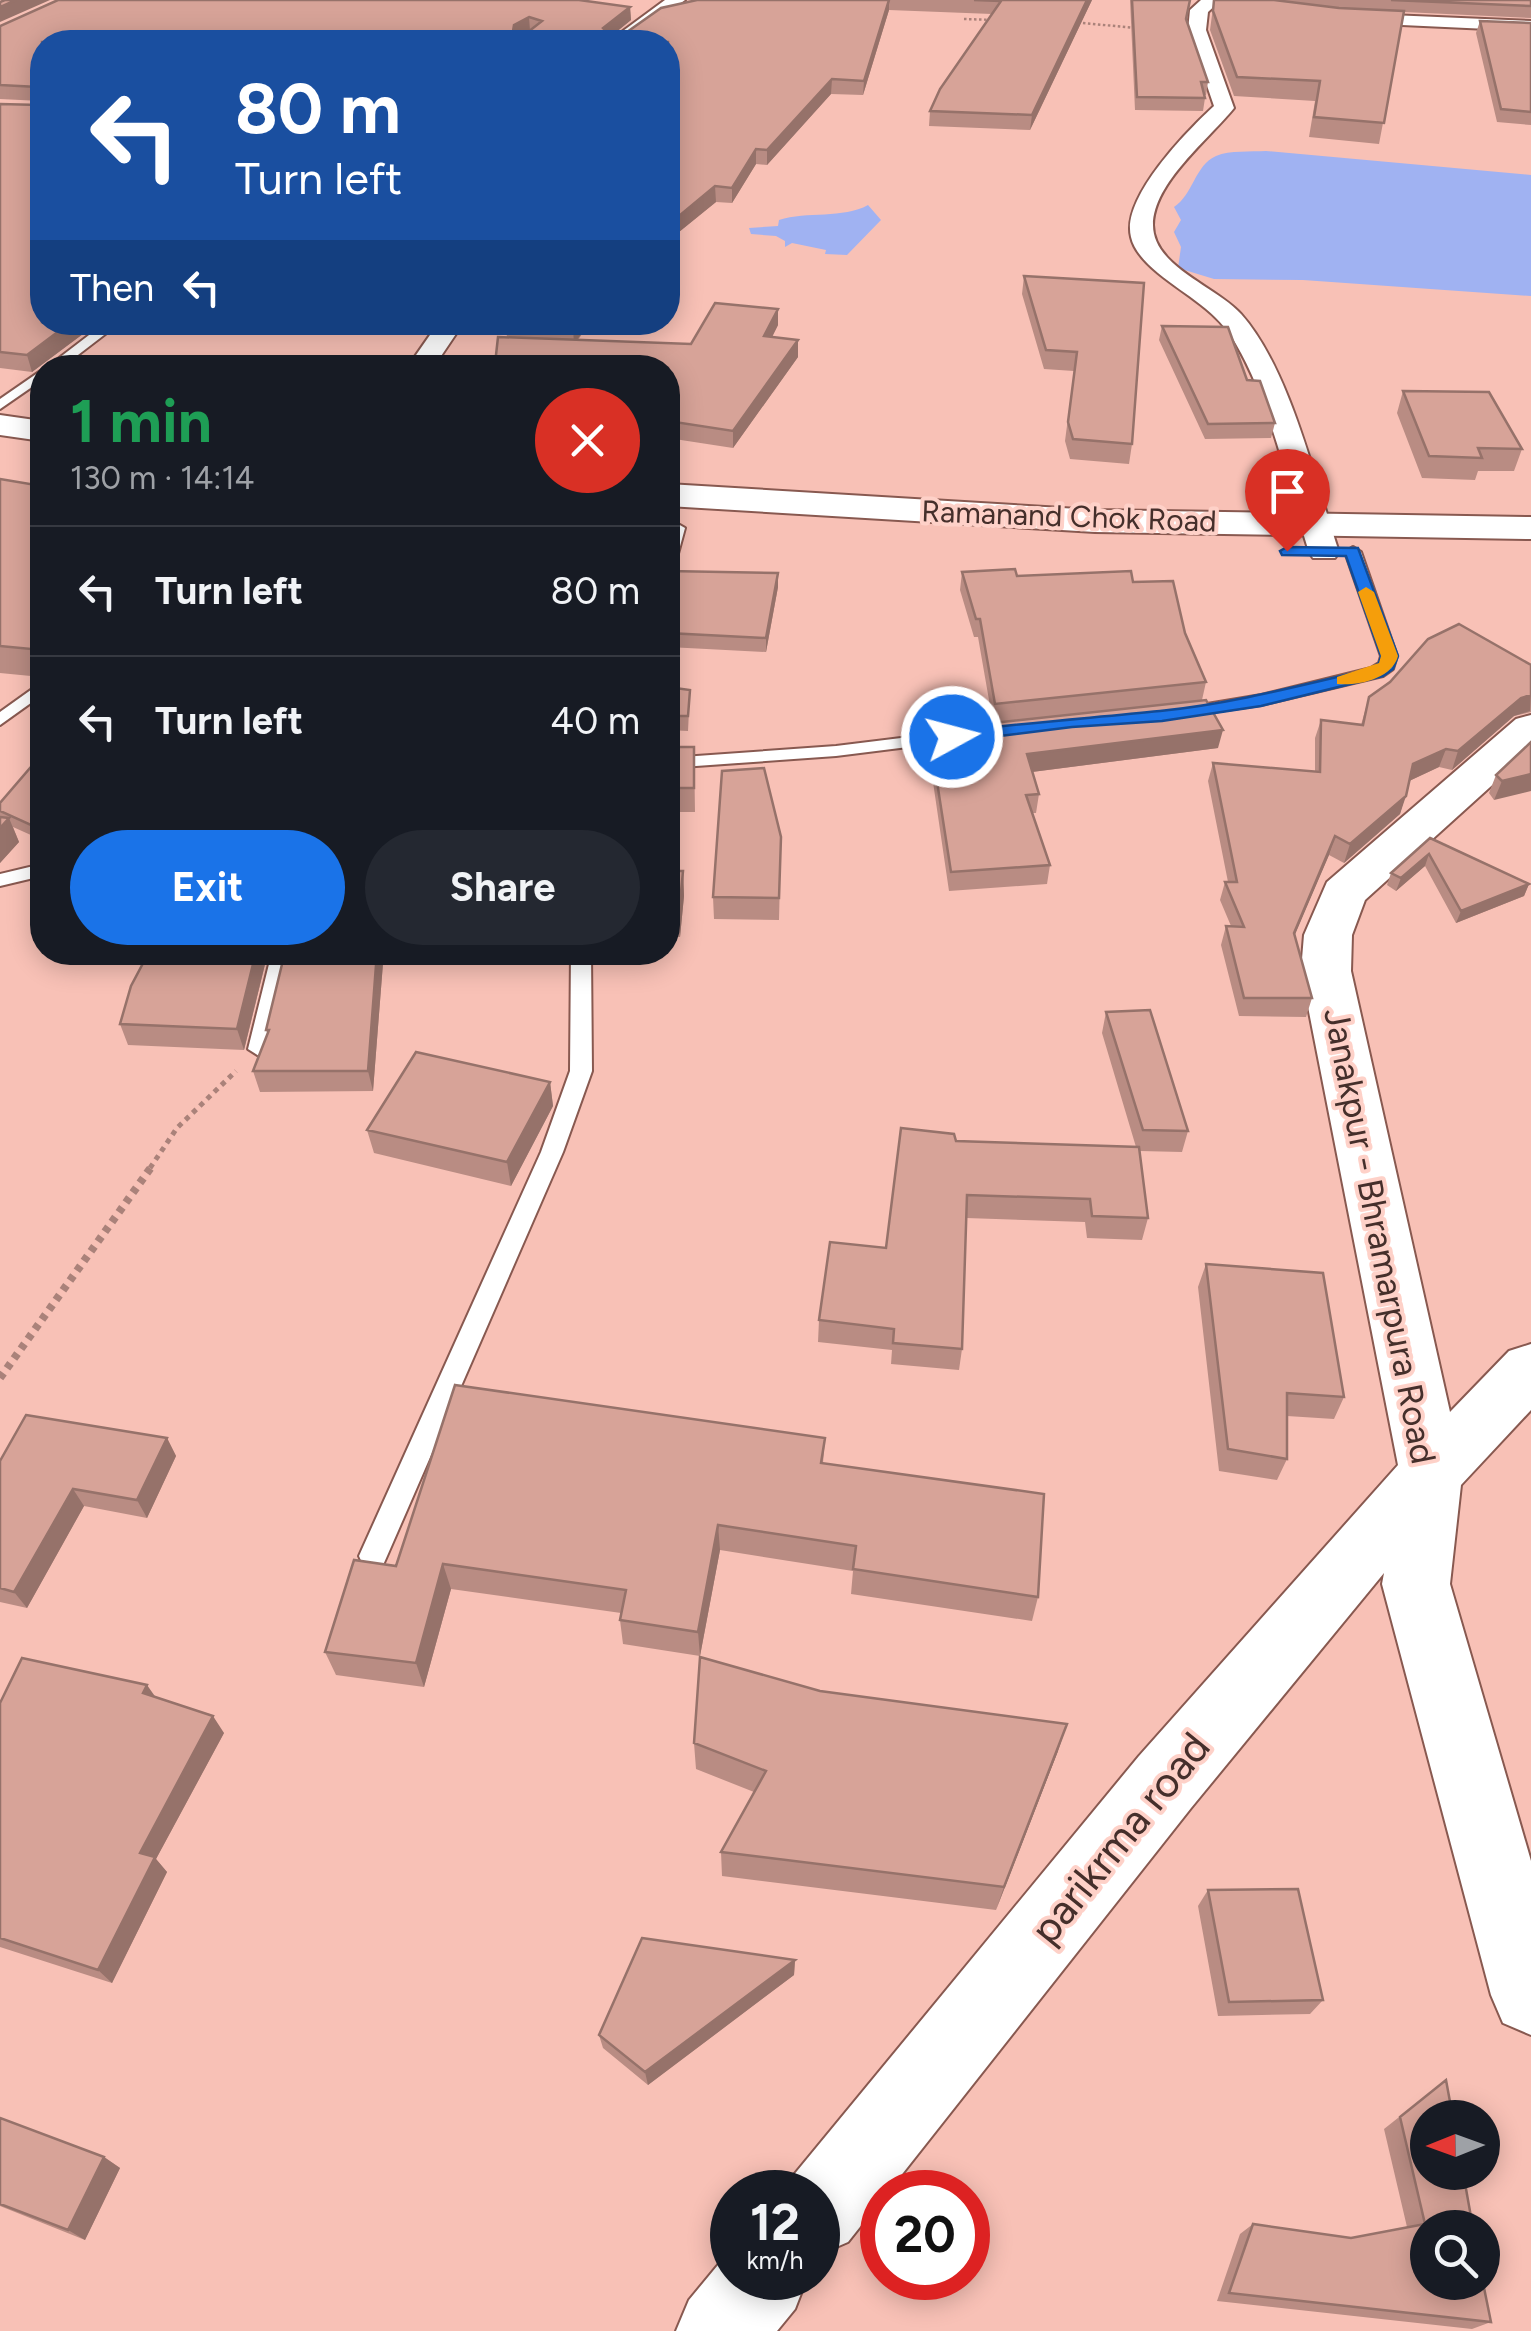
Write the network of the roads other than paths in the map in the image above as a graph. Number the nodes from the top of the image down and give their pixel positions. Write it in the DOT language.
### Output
graph roads {
  1 [pos="676,0"];
  2 [pos="1203,0"];
  3 [pos="1217,1"];
  4 [pos="1317,16"];
  5 [pos="1531,26"];
  6 [pos="634,30"];
  7 [pos="97,335"];
  8 [pos="70,355"];
  9 [pos="30,383"];
  10 [pos="0,405"];
  11 [pos="0,425"];
  12 [pos="30,429"];
  13 [pos="0,452"];
  14 [pos="30,456"];
  15 [pos="1531,528"];
  16 [pos="680,529"];
  17 [pos="1331,543"];
  18 [pos="1531,553"];
  19 [pos="30,697"];
  20 [pos="1162,716"];
  21 [pos="0,720"];
  22 [pos="1531,728"];
  23 [pos="972,734"];
  24 [pos="680,762"];
  25 [pos="30,873"];
  26 [pos="0,880"];
  27 [pos="279,965"];
  28 [pos="581,965"];
  29 [pos="259,1050"];
  30 [pos="1531,1368"];
  31 [pos="1431,1470"];
  32 [pos="372,1556"];
  33 [pos="1531,1994"];
  34 [pos="840,2185"];
  35 [pos="746,2300"];
  36 [pos="720,2331"];
  1 -- 6 [label="street"];
  2 -- 3 [label="street"];
  3 -- 17 [label="street"];
  4 -- 5 [label="street"];
  7 -- 8 [label="lane"];
  9 -- 10 [label="lane"];
  11 -- 12 [label="main road"];
  13 -- 14 [label="main road"];
  15 -- 17 [label="main road, Ramanand Chok Road"];
  16 -- 17 [label="main road, Ramanand Chok Road"];
  17 -- 18 [label="main road, Ramanand Chok Road"];
  17 -- 20 [label="lane"];
  19 -- 21 [label="lane"];
  22 -- 31 [label="main road, Janakpur - Bhramarpura Road"];
  23 -- 24 [label="lane"];
  25 -- 26 [label="lane"];
  27 -- 29 [label="lane"];
  28 -- 32 [label="lane"];
  30 -- 31 [label="main road, parikrma road"];
  31 -- 33 [label="main road, Janakpur - Bhramarpura Road"];
  31 -- 34 [label="main road, parikrma road"];
  35 -- 36 [label="main road"];
}
